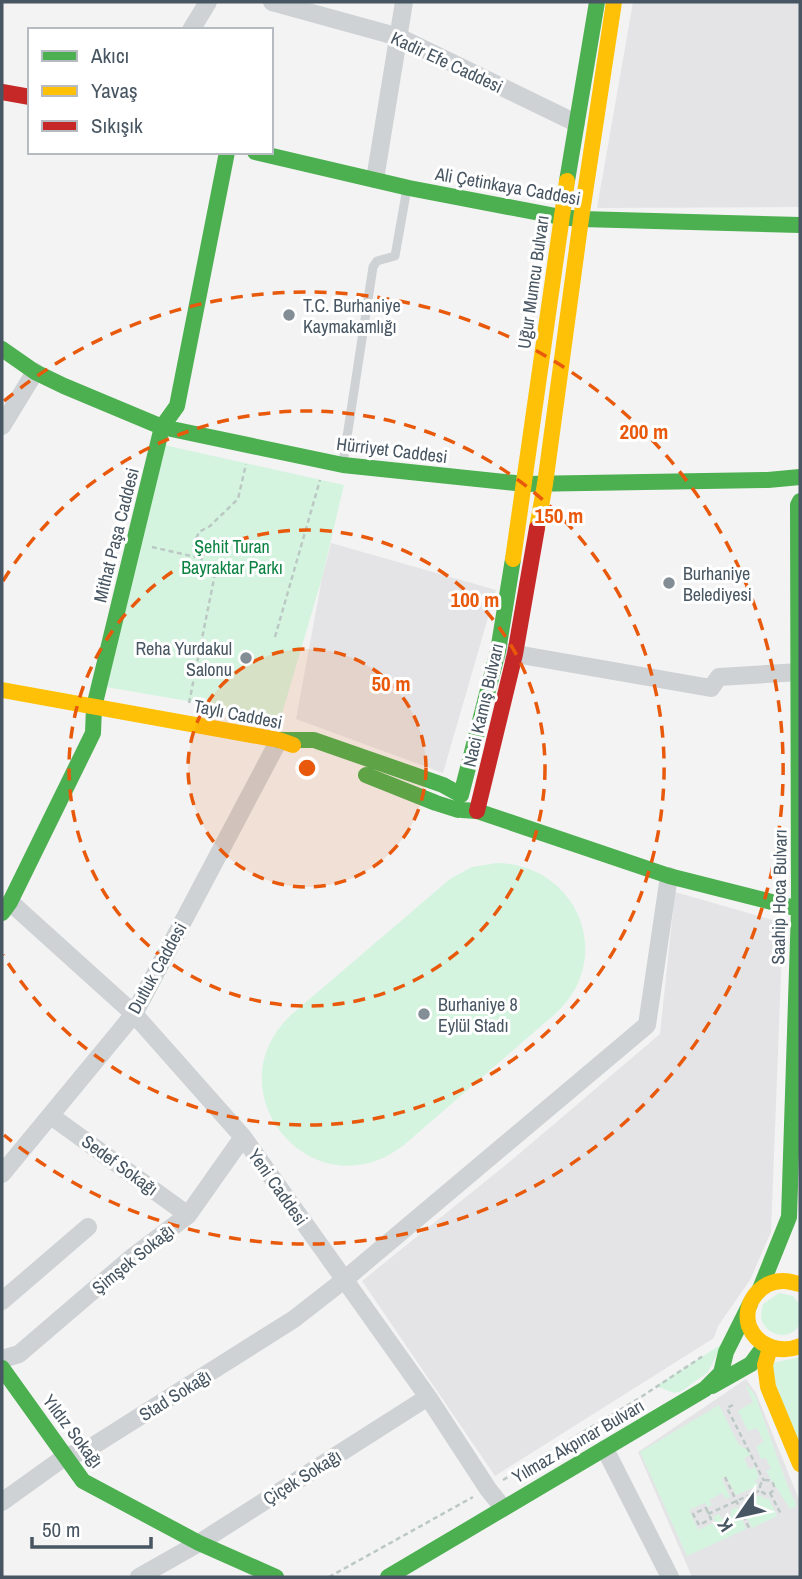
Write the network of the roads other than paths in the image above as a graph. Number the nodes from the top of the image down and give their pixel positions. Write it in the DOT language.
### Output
graph roads {
  1 [pos="208,2"];
  2 [pos="404,2"];
  3 [pos="597,2"];
  4 [pos="614,2"];
  5 [pos="281,3"];
  6 [pos="192,28"];
  7 [pos="399,37"];
  8 [pos="2,92"];
  9 [pos="28,97"];
  10 [pos="576,123"];
  11 [pos="227,154"];
  12 [pos="264,154"];
  13 [pos="375,179"];
  14 [pos="409,188"];
  15 [pos="561,216"];
  16 [pos="581,219"];
  17 [pos="800,225"];
  18 [pos="2,348"];
  19 [pos="35,372"];
  20 [pos="2,426"];
  21 [pos="162,427"];
  22 [pos="343,465"];
  23 [pos="800,477"];
  24 [pos="525,484"];
  25 [pos="545,484"];
  26 [pos="800,501"];
  27 [pos="507,652"];
  28 [pos="799,672"];
  29 [pos="2,690"];
  30 [pos="94,707"];
  31 [pos="279,740"];
  32 [pos="460,802"];
  33 [pos="477,811"];
  34 [pos="669,876"];
  35 [pos="6,908"];
  36 [pos="799,909"];
  37 [pos="134,1014"];
  38 [pos="51,1116"];
  39 [pos="243,1137"];
  40 [pos="2,1174"];
  41 [pos="188,1215"];
  42 [pos="88,1227"];
  43 [pos="344,1280"];
  44 [pos="800,1284"];
  45 [pos="760,1289"];
  46 [pos="2,1301"];
  47 [pos="750,1304"];
  48 [pos="768,1346"];
  49 [pos="800,1346"];
  50 [pos="2,1359"];
  51 [pos="2,1368"];
  52 [pos="705,1389"];
  53 [pos="428,1397"];
  54 [pos="604,1448"];
  55 [pos="66,1456"];
  56 [pos="800,1464"];
  57 [pos="2,1502"];
  58 [pos="503,1508"];
  59 [pos="199,1543"];
  60 [pos="139,1577"];
  61 [pos="276,1577"];
  62 [pos="388,1577"];
  63 [pos="670,1577"];
  1 -- 6 [label="street"];
  2 -- 7 [label="street"];
  3 -- 10 [label="street, Uğur Mumcu Bulvarı"];
  4 -- 16 [label="street"];
  5 -- 7 [label="street, Kadir Efe Caddesi"];
  7 -- 10 [label="street, Kadir Efe Caddesi"];
  7 -- 13 [label="street"];
  8 -- 9 [label="street"];
  10 -- 15 [label="street, Uğur Mumcu Bulvarı"];
  11 -- 21 [label="street, Mithat Paşa Caddesi"];
  12 -- 13 [label="street, Ali Çetinkaya Caddesi"];
  13 -- 14 [label="street, Ali Çetinkaya Caddesi"];
  14 -- 15 [label="street, Ali Çetinkaya Caddesi"];
  14 -- 22 [label="lane"];
  15 -- 16 [label="street, Ali Çetinkaya Caddesi"];
  15 -- 24 [label="street, Uğur Mumcu Bulvarı"];
  16 -- 17 [label="street, Ali Çetinkaya Caddesi"];
  16 -- 25 [label="street"];
  18 -- 19 [label="street, Hürriyet Caddesi"];
  19 -- 20 [label="street"];
  19 -- 21 [label="street, Hürriyet Caddesi"];
  21 -- 22 [label="street, Hürriyet Caddesi"];
  21 -- 30 [label="street, Mithat Paşa Caddesi"];
  22 -- 24 [label="street, Hürriyet Caddesi"];
  23 -- 25 [label="street, Hürriyet Caddesi"];
  24 -- 25 [label="street, Hürriyet Caddesi"];
  24 -- 27 [label="street, Naci Kamış Bulvarı"];
  25 -- 27 [label="street, Naci Kamış Bulvarı"];
  26 -- 28 [label="street, Saahip Hoca Bulvarı"];
  27 -- 28 [label="street"];
  27 -- 32 [label="street, Naci Kamış Bulvarı"];
  27 -- 33 [label="street, Naci Kamış Bulvarı"];
  28 -- 36 [label="street, Saahip Hoca Bulvarı"];
  29 -- 30 [label="street, Taylı Caddesi"];
  30 -- 31 [label="street, Taylı Caddesi"];
  30 -- 35 [label="street, Mithat Paşa Caddesi"];
  31 -- 32 [label="street, Taylı Caddesi"];
  31 -- 37 [label="street, Dutluk Caddesi"];
  32 -- 33 [label="street"];
  33 -- 34 [label="street"];
  34 -- 36 [label="street"];
  34 -- 43 [label="street, Stad Sokağı"];
  35 -- 37 [label="street, Yeni Caddesi"];
  36 -- 45 [label="street, Saahip Hoca Bulvarı"];
  37 -- 38 [label="street, Dutluk Caddesi"];
  37 -- 39 [label="street, Yeni Caddesi"];
  38 -- 40 [label="street, Dutluk Caddesi"];
  38 -- 41 [label="street, Sedef Sokağı"];
  39 -- 41 [label="street, Şimşek Sokağı"];
  39 -- 43 [label="street, Yeni Caddesi"];
  41 -- 50 [label="street, Şimşek Sokağı"];
  42 -- 46 [label="street"];
  43 -- 53 [label="street, Yeni Caddesi"];
  43 -- 55 [label="street, Stad Sokağı"];
  44 -- 45 [label="street"];
  45 -- 47 [label="street, Saahip Hoca Bulvarı"];
  47 -- 48 [label="street"];
  47 -- 52 [label="street, Yılmaz Akpınar Bulvarı"];
  48 -- 49 [label="street"];
  48 -- 52 [label="street"];
  48 -- 56 [label="street"];
  51 -- 55 [label="street, Yıldız Sokağı"];
  52 -- 54 [label="street, Yılmaz Akpınar Bulvarı"];
  53 -- 58 [label="street, Yeni Caddesi"];
  53 -- 59 [label="street, Çiçek Sokağı"];
  54 -- 58 [label="street, Yılmaz Akpınar Bulvarı"];
  54 -- 63 [label="street"];
  55 -- 57 [label="street, Stad Sokağı"];
  55 -- 59 [label="street, Yıldız Sokağı"];
  58 -- 62 [label="street, Yılmaz Akpınar Bulvarı"];
  59 -- 60 [label="street, Çiçek Sokağı"];
  59 -- 61 [label="street, Yıldız Sokağı"];
}
